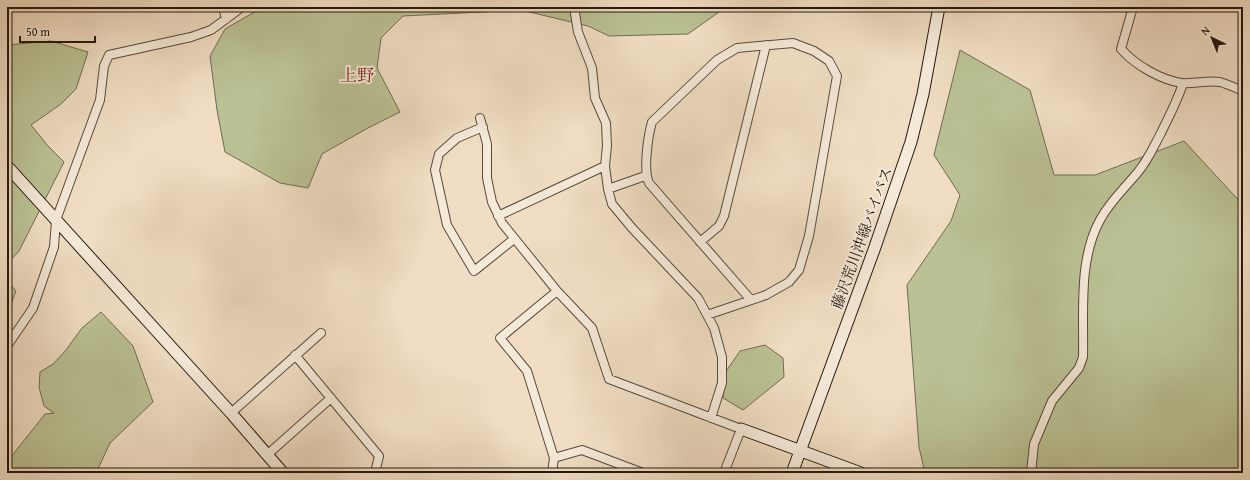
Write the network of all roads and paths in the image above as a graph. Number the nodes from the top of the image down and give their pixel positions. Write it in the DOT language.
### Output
graph roads {
  1 [pos="223,7"];
  2 [pos="242,7"];
  3 [pos="574,7"];
  4 [pos="939,7"];
  5 [pos="1133,7"];
  6 [pos="226,19"];
  7 [pos="766,45"];
  8 [pos="1183,83"];
  9 [pos="1243,91"];
  10 [pos="480,118"];
  11 [pos="483,127"];
  12 [pos="7,166"];
  13 [pos="605,166"];
  14 [pos="645,176"];
  15 [pos="608,189"];
  16 [pos="498,216"];
  17 [pos="56,220"];
  18 [pos="514,239"];
  19 [pos="700,242"];
  20 [pos="557,291"];
  21 [pos="751,300"];
  22 [pos="707,315"];
  23 [pos="321,333"];
  24 [pos="7,346"];
  25 [pos="295,355"];
  26 [pos="332,398"];
  27 [pos="231,413"];
  28 [pos="710,418"];
  29 [pos="741,429"];
  30 [pos="801,451"];
  31 [pos="268,454"];
  32 [pos="554,458"];
  33 [pos="283,473"];
  34 [pos="374,473"];
  35 [pos="552,473"];
  36 [pos="643,473"];
  37 [pos="724,473"];
  38 [pos="792,473"];
  39 [pos="860,473"];
  40 [pos="1031,473"];
  1 -- 6 [label="street"];
  2 -- 6 [label="street"];
  3 -- 13 [label="street"];
  4 -- 30 [label="street, 藤沢荒川沖線バイパス"];
  5 -- 8 [label="street"];
  6 -- 17 [label="street"];
  7 -- 14 [label="street"];
  7 -- 19 [label="street"];
  7 -- 21 [label="street"];
  8 -- 9 [label="street"];
  8 -- 40 [label="street"];
  10 -- 11 [label="street"];
  11 -- 16 [label="street"];
  11 -- 18 [label="street"];
  12 -- 17 [label="street"];
  13 -- 15 [label="street"];
  13 -- 16 [label="street"];
  14 -- 15 [label="street"];
  14 -- 19 [label="street"];
  15 -- 22 [label="street"];
  16 -- 18 [label="street"];
  17 -- 24 [label="street"];
  17 -- 27 [label="street"];
  18 -- 20 [label="street"];
  19 -- 21 [label="street"];
  20 -- 28 [label="street"];
  20 -- 32 [label="street"];
  21 -- 22 [label="street"];
  22 -- 28 [label="street"];
  23 -- 25 [label="street"];
  25 -- 26 [label="street"];
  25 -- 27 [label="street"];
  26 -- 31 [label="street"];
  26 -- 34 [label="street"];
  27 -- 31 [label="street"];
  28 -- 29 [label="street"];
  29 -- 30 [label="street"];
  29 -- 37 [label="street"];
  30 -- 38 [label="street, 藤沢荒川沖線バイパス"];
  30 -- 39 [label="street"];
  31 -- 33 [label="street"];
  32 -- 35 [label="street"];
  32 -- 36 [label="street"];
}
